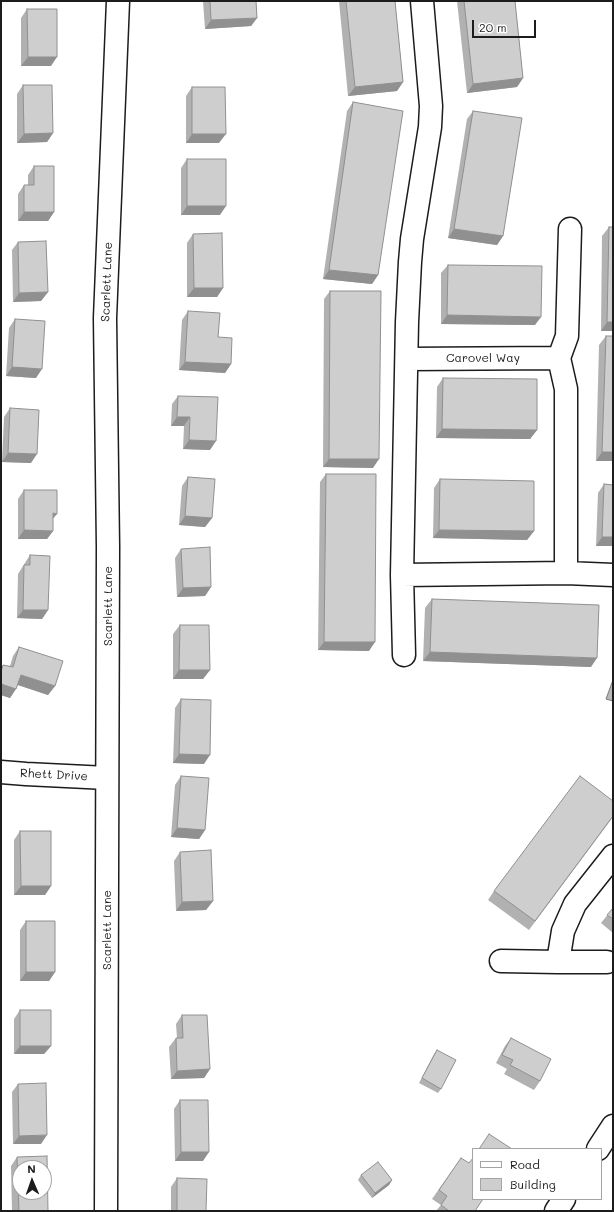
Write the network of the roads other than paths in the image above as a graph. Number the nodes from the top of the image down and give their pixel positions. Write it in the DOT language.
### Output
graph roads {
  1 [pos="118,1"];
  2 [pos="422,1"];
  3 [pos="570,229"];
  4 [pos="559,358"];
  5 [pos="407,359"];
  6 [pos="566,573"];
  7 [pos="402,575"];
  8 [pos="613,575"];
  9 [pos="404,655"];
  10 [pos="1,772"];
  11 [pos="107,778"];
  12 [pos="613,856"];
  13 [pos="501,961"];
  14 [pos="558,962"];
  15 [pos="607,962"];
  16 [pos="613,1126"];
  17 [pos="599,1148"];
  18 [pos="563,1200"];
  19 [pos="106,1211"];
  20 [pos="556,1211"];
  1 -- 11 [label="street, Scarlett Lane"];
  2 -- 5 [label="street"];
  3 -- 4 [label="street"];
  4 -- 5 [label="street, Carovel Way"];
  4 -- 6 [label="street"];
  5 -- 7 [label="street"];
  6 -- 7 [label="street"];
  6 -- 8 [label="street"];
  7 -- 9 [label="street"];
  10 -- 11 [label="street, Rhett Drive"];
  11 -- 19 [label="street, Scarlett Lane"];
  12 -- 14 [label="street"];
  13 -- 14 [label="street"];
  14 -- 15 [label="street"];
  16 -- 17 [label="street"];
  18 -- 20 [label="street"];
}
